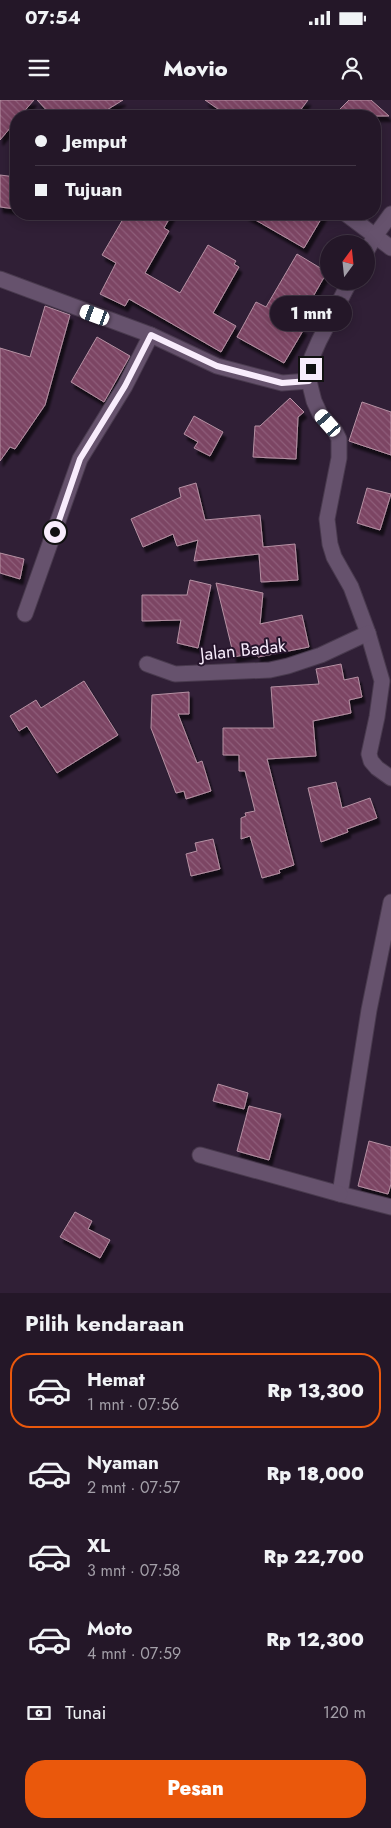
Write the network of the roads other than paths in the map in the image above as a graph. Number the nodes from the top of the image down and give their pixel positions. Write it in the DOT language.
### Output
graph roads {
  1 [pos="391,214"];
  2 [pos="354,220"];
  3 [pos="374,235"];
  4 [pos="375,236"];
  5 [pos="391,248"];
  6 [pos="0,280"];
  7 [pos="345,290"];
  8 [pos="151,335"];
  9 [pos="309,381"];
  10 [pos="24,614"];
  11 [pos="368,633"];
  12 [pos="147,664"];
  13 [pos="391,778"];
  14 [pos="391,902"];
  15 [pos="200,1155"];
  16 [pos="340,1194"];
  17 [pos="391,1207"];
  1 -- 4 [label="street"];
  2 -- 3 [label="street"];
  4 -- 5 [label="street"];
  6 -- 8 [label="street"];
  7 -- 9 [label="street"];
  8 -- 9 [label="street"];
  8 -- 10 [label="street"];
  9 -- 11 [label="street"];
  11 -- 12 [label="street, Jalan Badak"];
  11 -- 13 [label="street"];
  14 -- 16 [label="street"];
  15 -- 16 [label="street"];
  16 -- 17 [label="street"];
}
